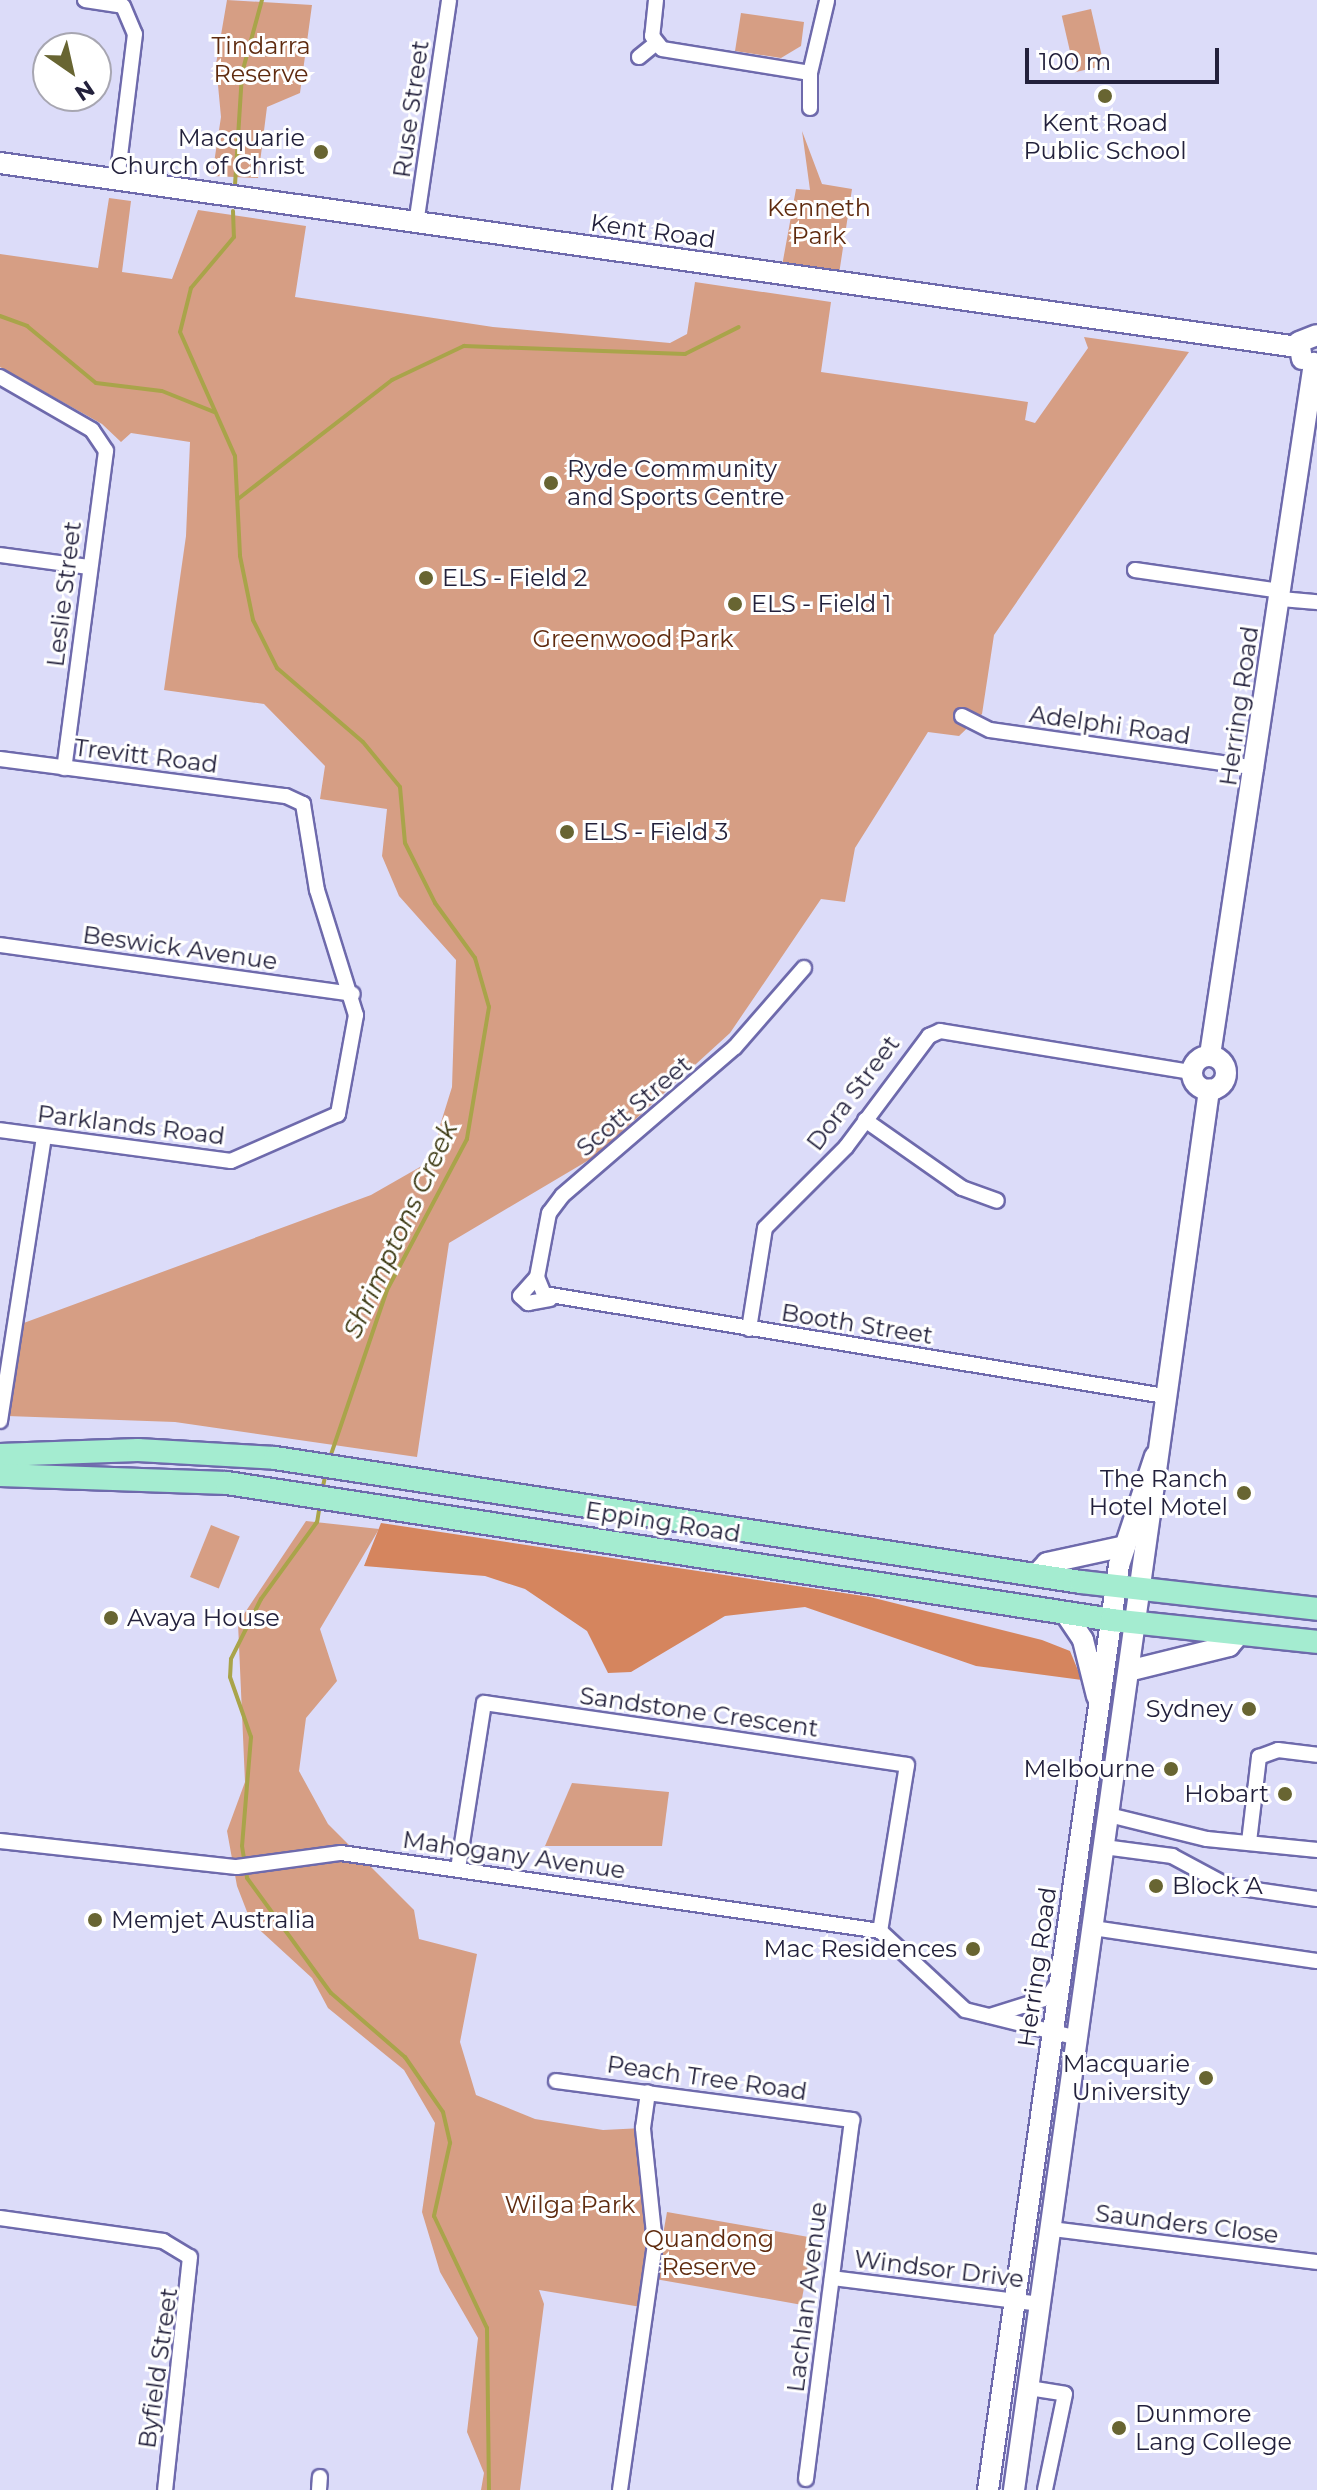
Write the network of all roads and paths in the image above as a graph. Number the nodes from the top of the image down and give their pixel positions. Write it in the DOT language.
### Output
graph roads {
  1 [pos="85,0"];
  2 [pos="449,0"];
  3 [pos="656,0"];
  4 [pos="827,1"];
  5 [pos="656,43"];
  6 [pos="639,57"];
  7 [pos="810,73"];
  8 [pos="810,108"];
  9 [pos="0,163"];
  10 [pos="117,181"];
  11 [pos="416,224"];
  12 [pos="1317,332"];
  13 [pos="1298,347"];
  14 [pos="1316,362"];
  15 [pos="0,377"];
  16 [pos="0,555"];
  17 [pos="89,567"];
  18 [pos="1135,570"];
  19 [pos="1281,595"];
  20 [pos="1317,602"];
  21 [pos="962,716"];
  22 [pos="0,759"];
  23 [pos="64,768"];
  24 [pos="1256,768"];
  25 [pos="286,796"];
  26 [pos="0,945"];
  27 [pos="804,968"];
  28 [pos="353,994"];
  29 [pos="1210,1055"];
  30 [pos="1191,1072"];
  31 [pos="1209,1090"];
  32 [pos="865,1120"];
  33 [pos="0,1130"];
  34 [pos="44,1137"];
  35 [pos="997,1201"];
  36 [pos="547,1297"];
  37 [pos="749,1329"];
  38 [pos="1165,1396"];
  39 [pos="0,1421"];
  40 [pos="0,1455"];
  41 [pos="1155,1456"];
  42 [pos="0,1475"];
  43 [pos="1125,1546"];
  44 [pos="1038,1573"];
  45 [pos="1116,1585"];
  46 [pos="1143,1589"];
  47 [pos="1317,1609"];
  48 [pos="1065,1613"];
  49 [pos="1112,1620"];
  50 [pos="1139,1623"];
  51 [pos="1240,1633"];
  52 [pos="1317,1642"];
  53 [pos="1132,1670"];
  54 [pos="1099,1704"];
  55 [pos="1317,1755"];
  56 [pos="1109,1815"];
  57 [pos="0,1841"];
  58 [pos="1249,1842"];
  59 [pos="1104,1847"];
  60 [pos="1317,1850"];
  61 [pos="458,1869"];
  62 [pos="1317,1899"];
  63 [pos="1093,1928"];
  64 [pos="880,1931"];
  65 [pos="1317,1961"];
  66 [pos="1063,1973"];
  67 [pos="989,2017"];
  68 [pos="1055,2029"];
  69 [pos="1077,2038"];
  70 [pos="556,2081"];
  71 [pos="648,2092"];
  72 [pos="852,2120"];
  73 [pos="0,2218"];
  74 [pos="1052,2229"];
  75 [pos="1317,2262"];
  76 [pos="832,2278"];
  77 [pos="1016,2301"];
  78 [pos="1041,2304"];
  79 [pos="1029,2388"];
  80 [pos="806,2479"];
  81 [pos="165,2490"];
  82 [pos="620,2490"];
  83 [pos="988,2490"];
  84 [pos="1014,2490"];
  85 [pos="1021,2490"];
  86 [pos="1045,2490"];
  1 -- 10 [label="street"];
  2 -- 11 [label="street, Ruse Street"];
  3 -- 5 [label="street"];
  4 -- 7 [label="street"];
  5 -- 6 [label="street"];
  5 -- 7 [label="street"];
  7 -- 8 [label="street"];
  9 -- 10 [label="street, Kent Road"];
  10 -- 11 [label="street, Kent Road"];
  11 -- 13 [label="street, Kent Road"];
  12 -- 13 [label="street"];
  13 -- 14 [label="street"];
  14 -- 19 [label="street, Herring Road"];
  15 -- 17 [label="street, Leslie Street"];
  16 -- 17 [label="street"];
  17 -- 23 [label="street, Leslie Street"];
  18 -- 19 [label="street"];
  19 -- 20 [label="street"];
  19 -- 24 [label="street, Herring Road"];
  21 -- 24 [label="street, Adelphi Road"];
  22 -- 23 [label="street, Trevitt Road"];
  23 -- 25 [label="street, Trevitt Road"];
  24 -- 29 [label="street, Herring Road"];
  25 -- 28 [label="street, Parklands Road"];
  26 -- 28 [label="street, Beswick Avenue"];
  27 -- 36 [label="street, Scott Street"];
  28 -- 34 [label="street, Parklands Road"];
  29 -- 30 [label="street"];
  29 -- 31 [label="street, Herring Road"];
  30 -- 31 [label="street"];
  30 -- 32 [label="street, Dora Street"];
  31 -- 38 [label="street, Herring Road"];
  32 -- 35 [label="street"];
  32 -- 37 [label="street, Dora Street"];
  33 -- 34 [label="street, Parklands Road"];
  34 -- 39 [label="street"];
  36 -- 37 [label="street, Booth Street"];
  37 -- 38 [label="street, Booth Street"];
  38 -- 41 [label="street, Herring Road"];
  40 -- 44 [label="main road, Epping Road"];
  41 -- 43 [label="street, Herring Road"];
  41 -- 46 [label="street, Herring Road"];
  42 -- 48 [label="main road, Epping Road"];
  43 -- 44 [label="street"];
  43 -- 45 [label="street, Herring Road"];
  44 -- 45 [label="main road, Epping Road"];
  45 -- 46 [label="main road, Epping Road"];
  45 -- 49 [label="street, Herring Road"];
  46 -- 47 [label="main road, Epping Road"];
  46 -- 50 [label="street, Herring Road"];
  48 -- 49 [label="main road, Epping Road"];
  48 -- 54 [label="street"];
  49 -- 50 [label="main road, Epping Road"];
  49 -- 54 [label="street, Herring Road"];
  50 -- 51 [label="main road, Epping Road"];
  50 -- 53 [label="street, Herring Road"];
  51 -- 52 [label="main road, Epping Road"];
  51 -- 53 [label="street"];
  53 -- 56 [label="street, Herring Road"];
  54 -- 66 [label="street, Herring Road"];
  55 -- 58 [label="street"];
  56 -- 58 [label="street"];
  56 -- 59 [label="street, Herring Road"];
  57 -- 61 [label="street, Mahogany Avenue"];
  58 -- 60 [label="street"];
  59 -- 62 [label="street"];
  59 -- 63 [label="street, Herring Road"];
  61 -- 64 [label="street, Mahogany Avenue"];
  61 -- 64 [label="street, Sandstone Crescent"];
  63 -- 65 [label="street"];
  63 -- 69 [label="street, Herring Road"];
  64 -- 67 [label="street"];
  66 -- 67 [label="street"];
  66 -- 68 [label="street, Herring Road"];
  67 -- 68 [label="street"];
  68 -- 69 [label="street"];
  68 -- 77 [label="street, Herring Road"];
  69 -- 74 [label="street, Herring Road"];
  70 -- 71 [label="street, Peach Tree Road"];
  71 -- 72 [label="street, Peach Tree Road"];
  71 -- 82 [label="street"];
  72 -- 76 [label="street, Lachlan Avenue"];
  73 -- 81 [label="street, Byfield Street"];
  74 -- 75 [label="street, Saunders Close"];
  74 -- 78 [label="street, Herring Road"];
  76 -- 77 [label="street, Windsor Drive"];
  76 -- 80 [label="street, Lachlan Avenue"];
  77 -- 78 [label="street, Windsor Drive"];
  77 -- 83 [label="street, Herring Road"];
  78 -- 79 [label="street, Herring Road"];
  79 -- 84 [label="street, Herring Road"];
  79 -- 86 [label="street"];
  84 -- 85 [label="street"];
}
